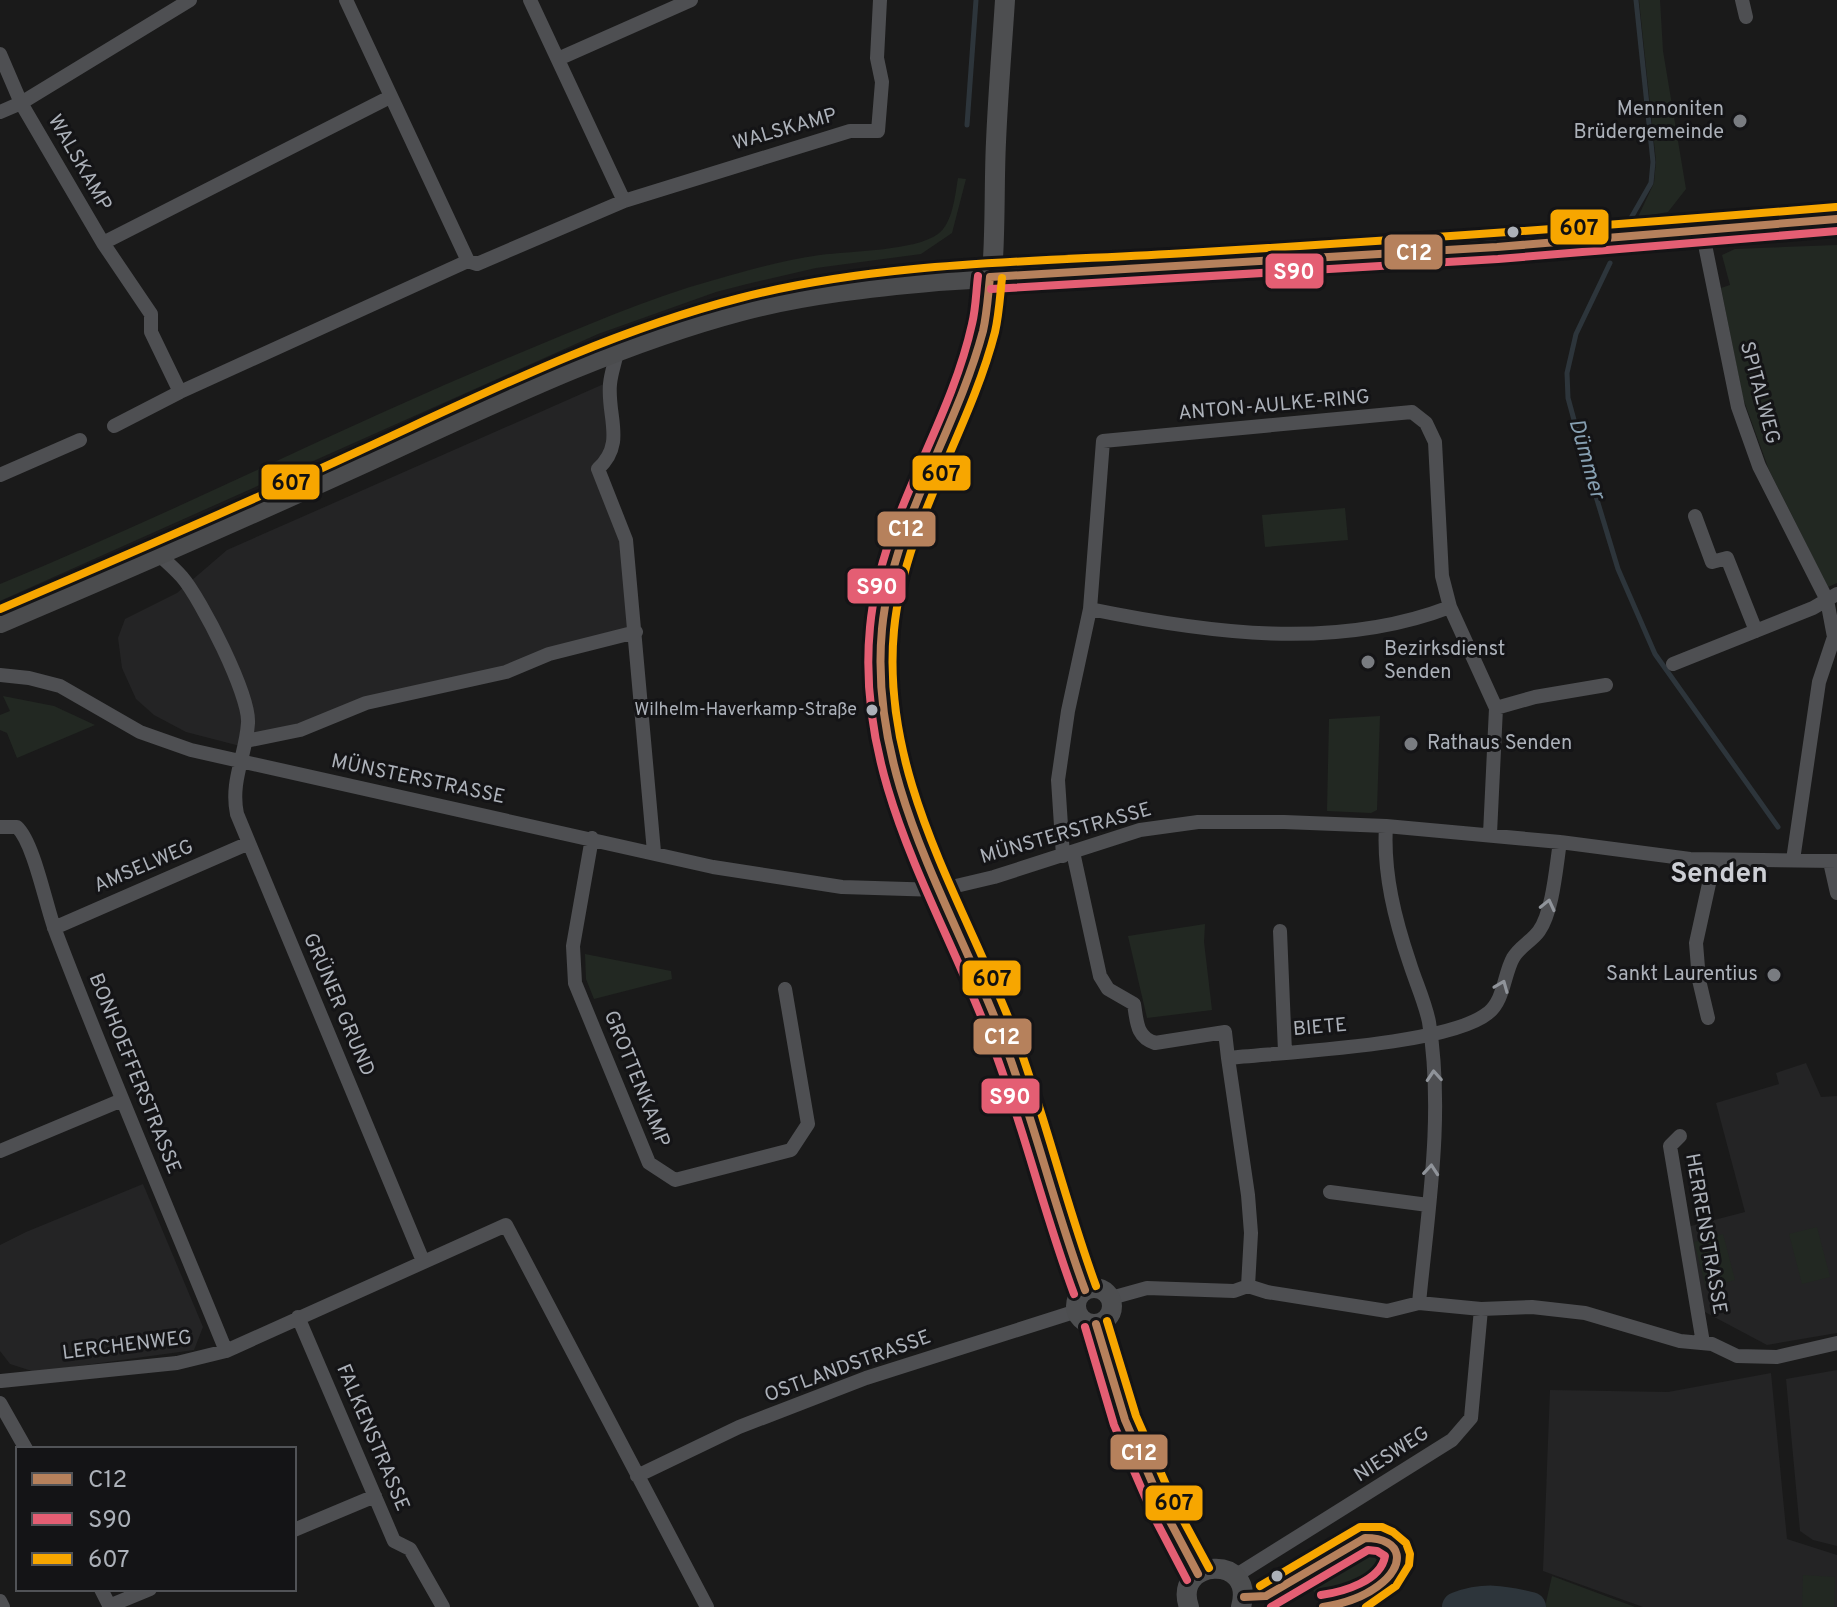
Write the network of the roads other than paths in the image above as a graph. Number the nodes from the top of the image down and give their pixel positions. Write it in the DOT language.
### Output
graph roads {
  1 [pos="190,0"];
  2 [pos="346,0"];
  3 [pos="530,0"];
  4 [pos="691,0"];
  5 [pos="880,0"];
  6 [pos="1005,0"];
  7 [pos="1742,0"];
  8 [pos="165,6"];
  9 [pos="1746,17"];
  10 [pos="0,54"];
  11 [pos="558,59"];
  12 [pos="390,97"];
  13 [pos="21,103"];
  14 [pos="0,112"];
  15 [pos="624,201"];
  16 [pos="1837,219"];
  17 [pos="1702,230"];
  18 [pos="103,243"];
  19 [pos="468,261"];
  20 [pos="990,277"];
  21 [pos="617,352"];
  22 [pos="180,392"];
  23 [pos="114,426"];
  24 [pos="80,440"];
  25 [pos="0,475"];
  26 [pos="1695,516"];
  27 [pos="159,555"];
  28 [pos="1832,597"];
  29 [pos="1450,607"];
  30 [pos="1090,609"];
  31 [pos="0,622"];
  32 [pos="1756,631"];
  33 [pos="636,632"];
  34 [pos="1673,664"];
  35 [pos="0,675"];
  36 [pos="1606,685"];
  37 [pos="1496,708"];
  38 [pos="246,741"];
  39 [pos="239,761"];
  40 [pos="1386,826"];
  41 [pos="0,827"];
  42 [pos="1490,834"];
  43 [pos="592,838"];
  44 [pos="1560,842"];
  45 [pos="249,843"];
  46 [pos="654,852"];
  47 [pos="1068,854"];
  48 [pos="1793,860"];
  49 [pos="1714,861"];
  50 [pos="1834,861"];
  51 [pos="939,890"];
  52 [pos="1837,893"];
  53 [pos="54,928"];
  54 [pos="1280,931"];
  55 [pos="785,989"];
  56 [pos="1708,1018"];
  57 [pos="1430,1034"];
  58 [pos="1285,1052"];
  59 [pos="1228,1058"];
  60 [pos="122,1100"];
  61 [pos="1680,1136"];
  62 [pos="0,1151"];
  63 [pos="1330,1192"];
  64 [pos="1428,1205"];
  65 [pos="423,1261"];
  66 [pos="1248,1286"];
  67 [pos="1085,1290"];
  68 [pos="1111,1298"];
  69 [pos="1419,1303"];
  70 [pos="1481,1309"];
  71 [pos="1077,1311"];
  72 [pos="298,1317"];
  73 [pos="1096,1324"];
  74 [pos="1708,1343"];
  75 [pos="1837,1343"];
  76 [pos="226,1351"];
  77 [pos="0,1380"];
  78 [pos="0,1402"];
  79 [pos="25,1447"];
  80 [pos="637,1476"];
  81 [pos="375,1496"];
  82 [pos="296,1529"];
  83 [pos="1198,1574"];
  84 [pos="1235,1576"];
  85 [pos="145,1591"];
  86 [pos="0,1601"];
  87 [pos="110,1606"];
  88 [pos="3,1607"];
  89 [pos="443,1607"];
  90 [pos="707,1607"];
  91 [pos="1189,1607"];
  92 [pos="1241,1607"];
  1 -- 8 [label="street, WALSKAMP"];
  2 -- 12 [label="street"];
  3 -- 11 [label="street"];
  4 -- 11 [label="street"];
  5 -- 15 [label="street, WALSKAMP"];
  6 -- 20 [label="street"];
  7 -- 9 [label="street"];
  8 -- 13 [label="street, WALSKAMP"];
  10 -- 13 [label="street, WALSKAMP"];
  11 -- 15 [label="street"];
  12 -- 18 [label="street, WALSKAMP"];
  12 -- 19 [label="street"];
  13 -- 14 [label="street, WALSKAMP"];
  13 -- 18 [label="street, WALSKAMP"];
  15 -- 19 [label="street, WALSKAMP"];
  16 -- 17 [label="main road"];
  17 -- 20 [label="main road"];
  17 -- 28 [label="street, SPITALWEG"];
  18 -- 22 [label="street, WALSKAMP"];
  19 -- 22 [label="street, WALSKAMP"];
  20 -- 21 [label="main road"];
  20 -- 51 [label="street"];
  21 -- 27 [label="main road"];
  21 -- 33 [label="street"];
  22 -- 23 [label="street, WALSKAMP"];
  24 -- 25 [label="street"];
  26 -- 32 [label="street"];
  27 -- 31 [label="main road"];
  27 -- 38 [label="street"];
  28 -- 32 [label="street"];
  28 -- 48 [label="street, SPITALWEG"];
  29 -- 30 [label="street"];
  29 -- 30 [label="street, ANTON-AULKE-RING"];
  29 -- 37 [label="street, ANTON-AULKE-RING"];
  30 -- 47 [label="street, ANTON-AULKE-RING"];
  32 -- 34 [label="street"];
  33 -- 38 [label="street"];
  33 -- 46 [label="street"];
  35 -- 39 [label="street, MÜNSTERSTRASSE"];
  36 -- 37 [label="street"];
  37 -- 42 [label="street, ANTON-AULKE-RING"];
  38 -- 39 [label="street, GRÜNER GRUND"];
  39 -- 43 [label="street, MÜNSTERSTRASSE"];
  39 -- 45 [label="street, GRÜNER GRUND"];
  40 -- 42 [label="street, MÜNSTERSTRASSE"];
  40 -- 47 [label="street, MÜNSTERSTRASSE"];
  40 -- 57 [label="street"];
  41 -- 53 [label="street, BONHOEFFERSTRASSE"];
  42 -- 44 [label="street, MÜNSTERSTRASSE"];
  43 -- 46 [label="street, MÜNSTERSTRASSE"];
  43 -- 55 [label="street, GROTTENKAMP"];
  44 -- 49 [label="street, MÜNSTERSTRASSE"];
  57 -- 44 [label="street, BIETE, one-way"];
  45 -- 53 [label="street, AMSELWEG"];
  45 -- 65 [label="street, GRÜNER GRUND"];
  46 -- 51 [label="street, MÜNSTERSTRASSE"];
  47 -- 51 [label="street, MÜNSTERSTRASSE"];
  47 -- 59 [label="street, ANTON-AULKE-RING"];
  48 -- 49 [label="street, MÜNSTERSTRASSE"];
  48 -- 50 [label="street, MÜNSTERSTRASSE"];
  49 -- 56 [label="street"];
  50 -- 52 [label="street"];
  51 -- 67 [label="street"];
  53 -- 60 [label="street, BONHOEFFERSTRASSE"];
  54 -- 58 [label="street, BIETE"];
  57 -- 58 [label="street, BIETE"];
  64 -- 57 [label="street, one-way"];
  58 -- 59 [label="street"];
  59 -- 66 [label="street"];
  60 -- 62 [label="street"];
  60 -- 76 [label="street, BONHOEFFERSTRASSE"];
  61 -- 74 [label="street, HERRENSTRASSE"];
  63 -- 64 [label="street"];
  64 -- 69 [label="street"];
  65 -- 72 [label="street"];
  65 -- 80 [label="street"];
  66 -- 68 [label="street"];
  66 -- 69 [label="street"];
  67 -- 68 [label="street"];
  67 -- 71 [label="street"];
  68 -- 73 [label="street"];
  69 -- 70 [label="street"];
  70 -- 74 [label="street"];
  70 -- 84 [label="street, NIESWEG"];
  71 -- 73 [label="street"];
  71 -- 80 [label="street, OSTLANDSTRASSE"];
  72 -- 76 [label="street, LERCHENWEG"];
  72 -- 81 [label="street, FALKENSTRASSE"];
  73 -- 83 [label="street"];
  74 -- 75 [label="street"];
  76 -- 77 [label="street, LERCHENWEG"];
  77 -- 78 [label="street"];
  78 -- 79 [label="street"];
  80 -- 90 [label="street"];
  81 -- 82 [label="street"];
  81 -- 89 [label="street, FALKENSTRASSE"];
  83 -- 84 [label="street"];
  83 -- 91 [label="street"];
  84 -- 92 [label="street"];
  85 -- 87 [label="street"];
  86 -- 88 [label="street"];
}
